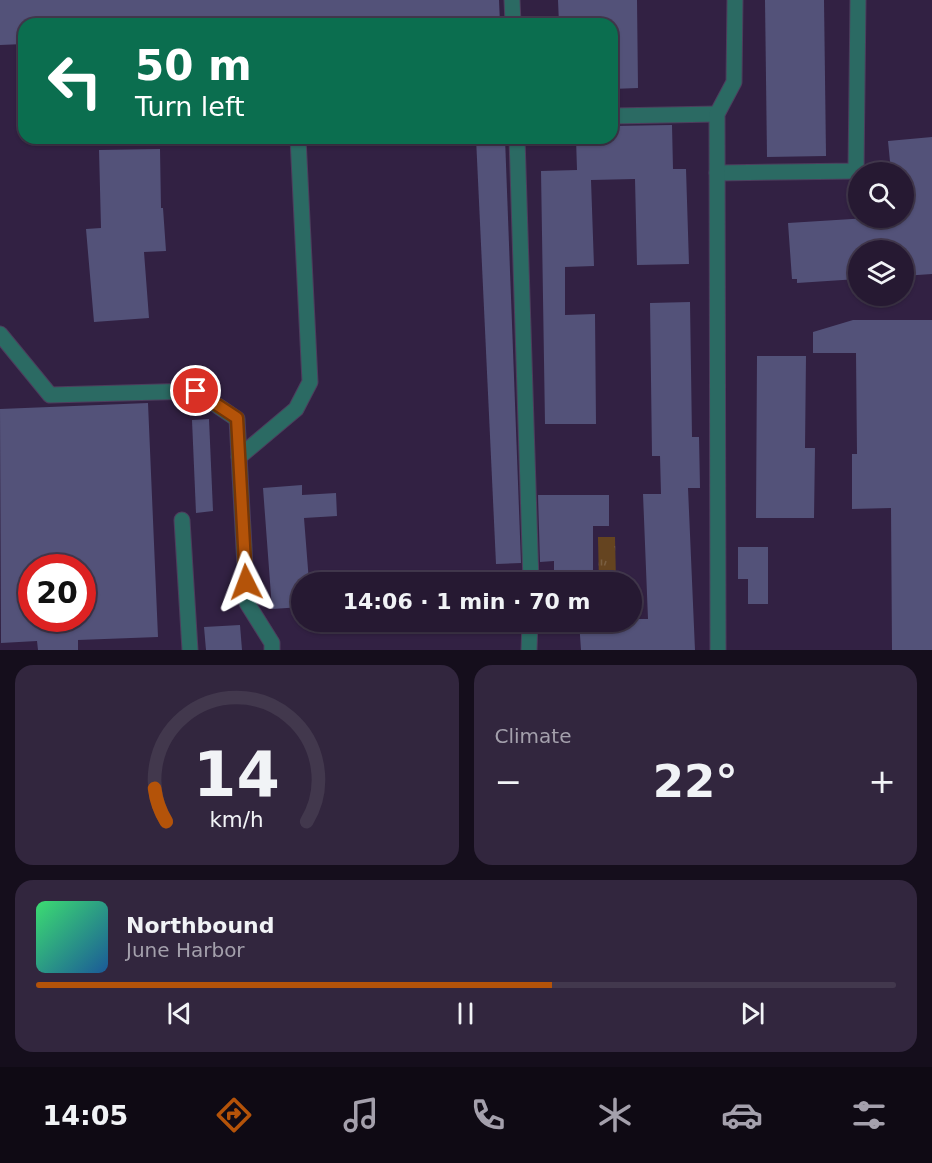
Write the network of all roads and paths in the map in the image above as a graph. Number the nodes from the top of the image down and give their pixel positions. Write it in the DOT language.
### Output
graph roads {
  1 [pos="512,0"];
  2 [pos="735,0"];
  3 [pos="858,0"];
  4 [pos="513,18"];
  5 [pos="717,114"];
  6 [pos="618,116"];
  7 [pos="298,144"];
  8 [pos="517,144"];
  9 [pos="717,173"];
  10 [pos="0,334"];
  11 [pos="239,457"];
  12 [pos="182,520"];
  13 [pos="531,572"];
  14 [pos="530,632"];
  15 [pos="190,650"];
  16 [pos="272,650"];
  17 [pos="529,650"];
  18 [pos="718,650"];
  1 -- 4 [label="lane"];
  2 -- 5 [label="lane"];
  3 -- 9 [label="lane"];
  5 -- 6 [label="lane"];
  5 -- 9 [label="lane"];
  7 -- 11 [label="lane"];
  8 -- 13 [label="lane"];
  9 -- 18 [label="lane"];
  10 -- 11 [label="lane"];
  11 -- 16 [label="lane"];
  12 -- 15 [label="lane"];
  14 -- 17 [label="lane"];
}
